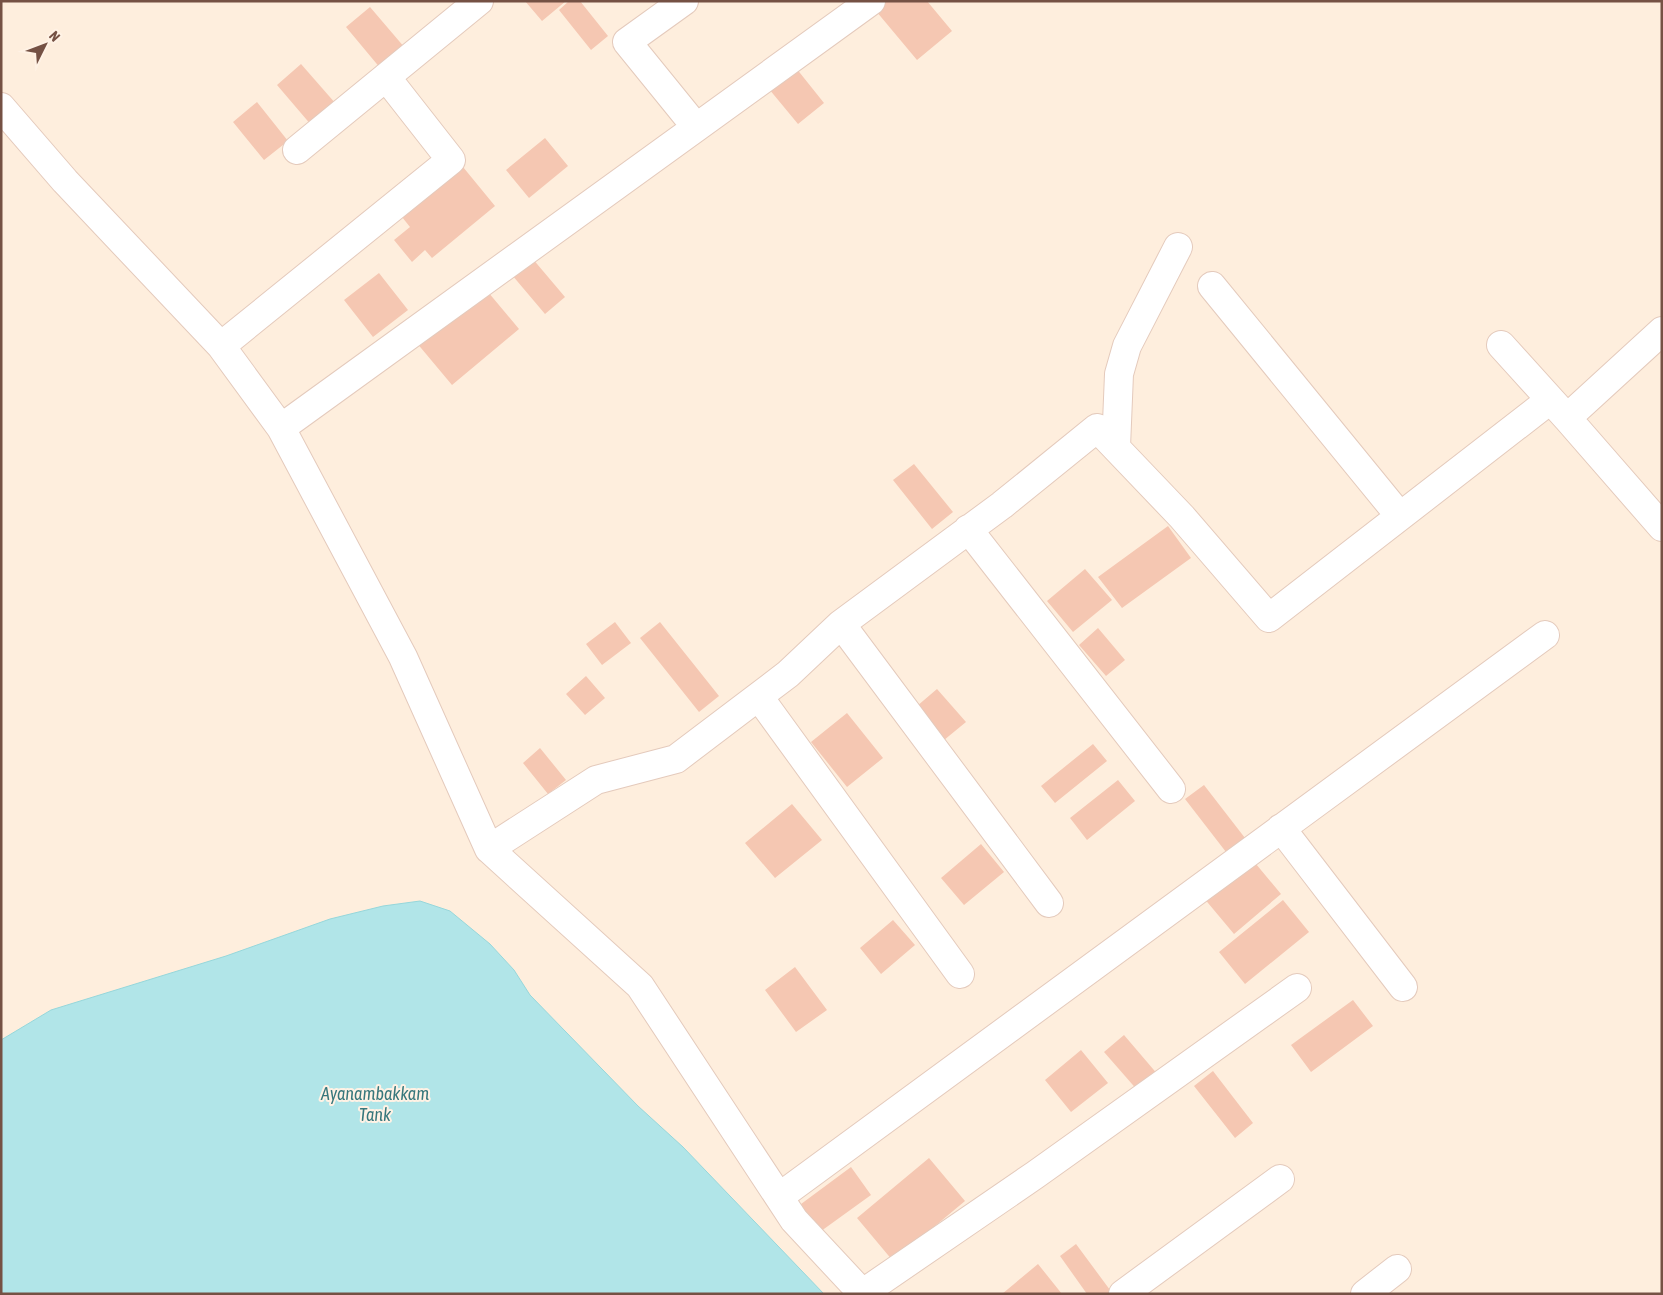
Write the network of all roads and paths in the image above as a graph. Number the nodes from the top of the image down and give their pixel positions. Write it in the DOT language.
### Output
graph roads {
  1 [pos="479,1"];
  2 [pos="684,1"];
  3 [pos="870,1"];
  4 [pos="386,77"];
  5 [pos="1,107"];
  6 [pos="696,128"];
  7 [pos="297,150"];
  8 [pos="1178,247"];
  9 [pos="1212,286"];
  10 [pos="1662,331"];
  11 [pos="1501,345"];
  12 [pos="221,346"];
  13 [pos="1559,409"];
  14 [pos="281,428"];
  15 [pos="1116,447"];
  16 [pos="1400,515"];
  17 [pos="1662,527"];
  18 [pos="968,529"];
  19 [pos="841,624"];
  20 [pos="1545,635"];
  21 [pos="759,697"];
  22 [pos="1171,789"];
  23 [pos="1281,828"];
  24 [pos="489,849"];
  25 [pos="1049,903"];
  26 [pos="960,974"];
  27 [pos="1403,987"];
  28 [pos="1297,988"];
  29 [pos="1280,1179"];
  30 [pos="779,1197"];
  31 [pos="1397,1269"];
  32 [pos="863,1294"];
  33 [pos="1123,1294"];
  34 [pos="1365,1294"];
  1 -- 4 [label="street"];
  2 -- 6 [label="street"];
  3 -- 6 [label="street"];
  4 -- 7 [label="street"];
  4 -- 12 [label="street"];
  5 -- 12 [label="street"];
  6 -- 14 [label="street"];
  8 -- 15 [label="street"];
  9 -- 16 [label="street"];
  10 -- 13 [label="street"];
  11 -- 13 [label="street"];
  12 -- 14 [label="street"];
  13 -- 16 [label="street"];
  13 -- 17 [label="street"];
  14 -- 24 [label="street"];
  15 -- 16 [label="street"];
  15 -- 18 [label="street"];
  18 -- 19 [label="street"];
  18 -- 22 [label="street"];
  19 -- 21 [label="street"];
  19 -- 25 [label="street"];
  20 -- 23 [label="street"];
  21 -- 24 [label="street"];
  21 -- 26 [label="street"];
  23 -- 27 [label="street"];
  23 -- 30 [label="street"];
  24 -- 30 [label="street"];
  28 -- 32 [label="street"];
  29 -- 33 [label="street"];
  30 -- 32 [label="street"];
  31 -- 34 [label="street"];
}
